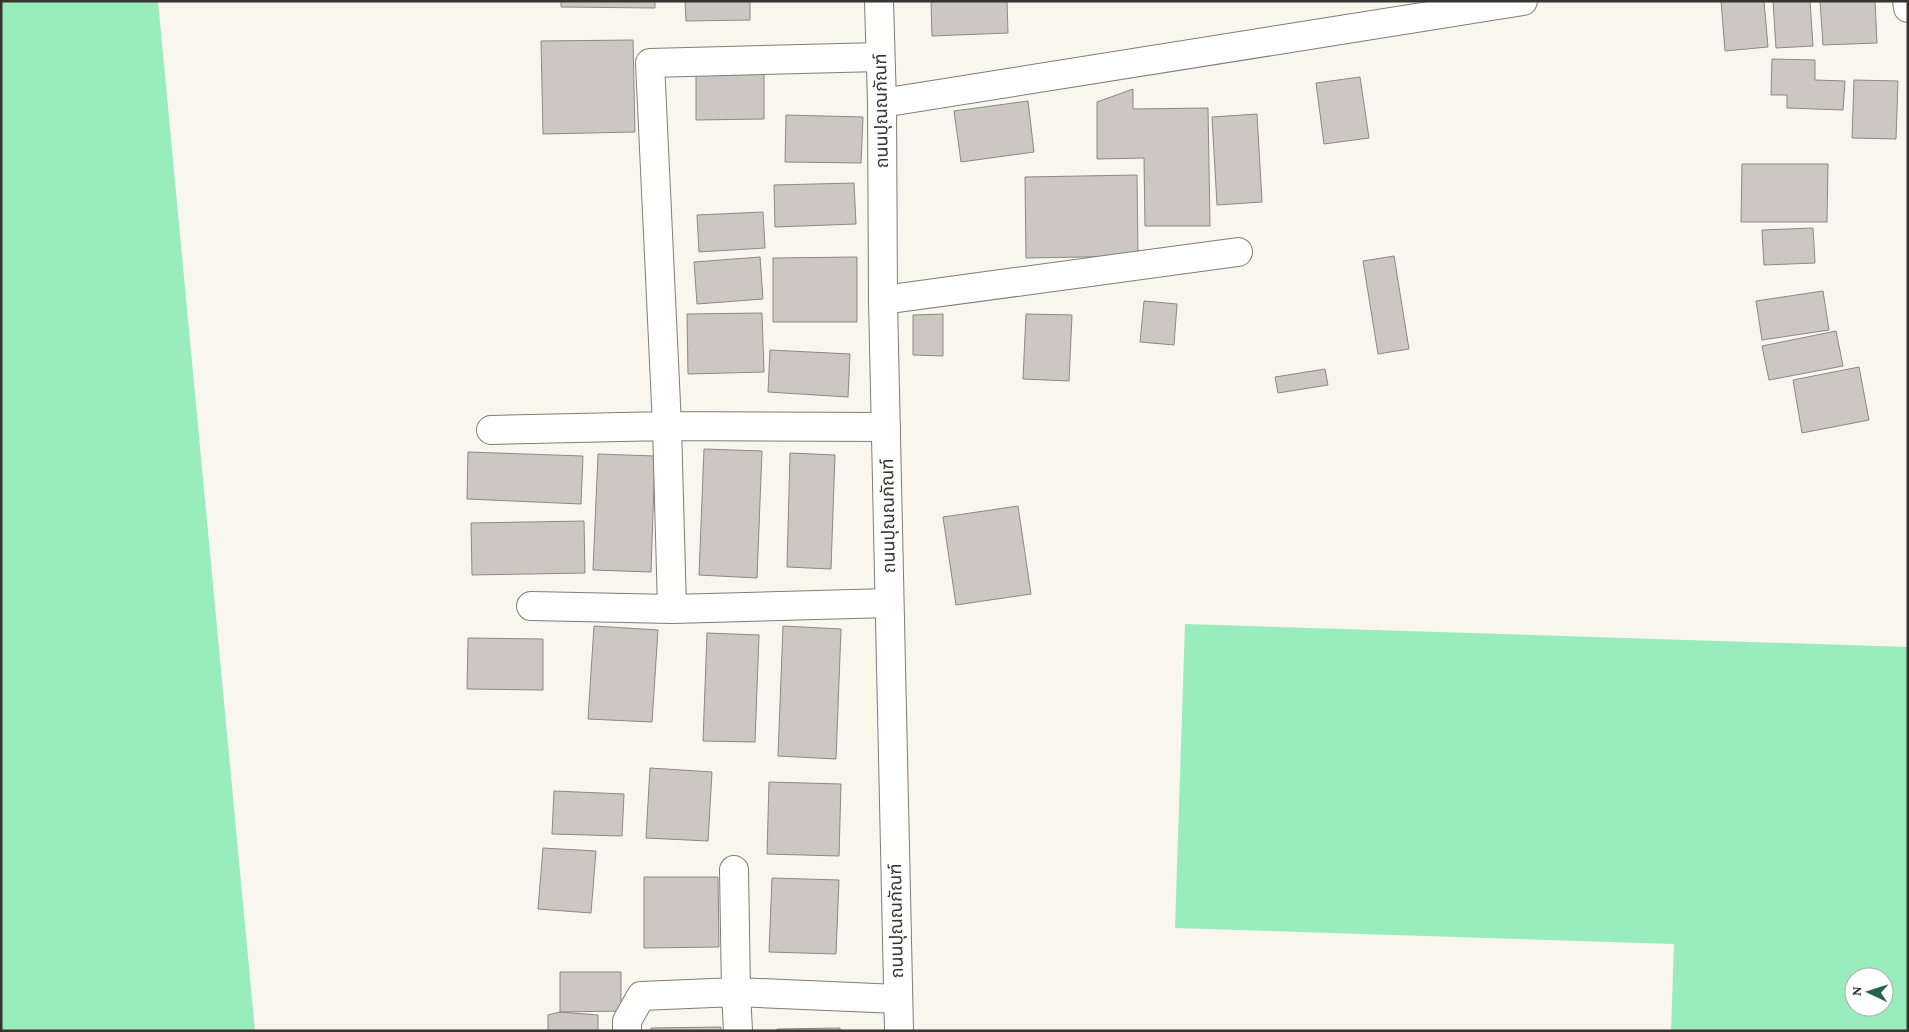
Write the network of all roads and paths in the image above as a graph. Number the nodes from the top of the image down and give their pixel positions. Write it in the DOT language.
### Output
graph roads {
  1 [pos="879,1"];
  2 [pos="1907,1"];
  3 [pos="1517,2"];
  4 [pos="1908,8"];
  5 [pos="880,57"];
  6 [pos="882,103"];
  7 [pos="1238,252"];
  8 [pos="883,300"];
  9 [pos="667,426"];
  10 [pos="886,427"];
  11 [pos="491,430"];
  12 [pos="890,602"];
  13 [pos="531,606"];
  14 [pos="672,609"];
  15 [pos="734,870"];
  16 [pos="736,992"];
  17 [pos="898,999"];
  18 [pos="628,1031"];
  19 [pos="738,1031"];
  20 [pos="899,1031"];
  1 -- 5 [label="street, ถนนปุณณกัณฑ์"];
  2 -- 4 [label="street"];
  3 -- 6 [label="street"];
  5 -- 6 [label="street, ถนนปุณณกัณฑ์"];
  5 -- 9 [label="street"];
  6 -- 8 [label="street, ถนนปุณณกัณฑ์"];
  7 -- 8 [label="street"];
  8 -- 10 [label="street, ถนนปุณณกัณฑ์"];
  9 -- 10 [label="street"];
  9 -- 11 [label="street"];
  9 -- 14 [label="street"];
  10 -- 12 [label="street, ถนนปุณณกัณฑ์"];
  12 -- 14 [label="street"];
  12 -- 17 [label="street, ถนนปุณณกัณฑ์"];
  13 -- 14 [label="street"];
  15 -- 16 [label="street"];
  16 -- 17 [label="street"];
  16 -- 18 [label="street"];
  16 -- 19 [label="street"];
  17 -- 20 [label="street, ถนนปุณณกัณฑ์"];
}
